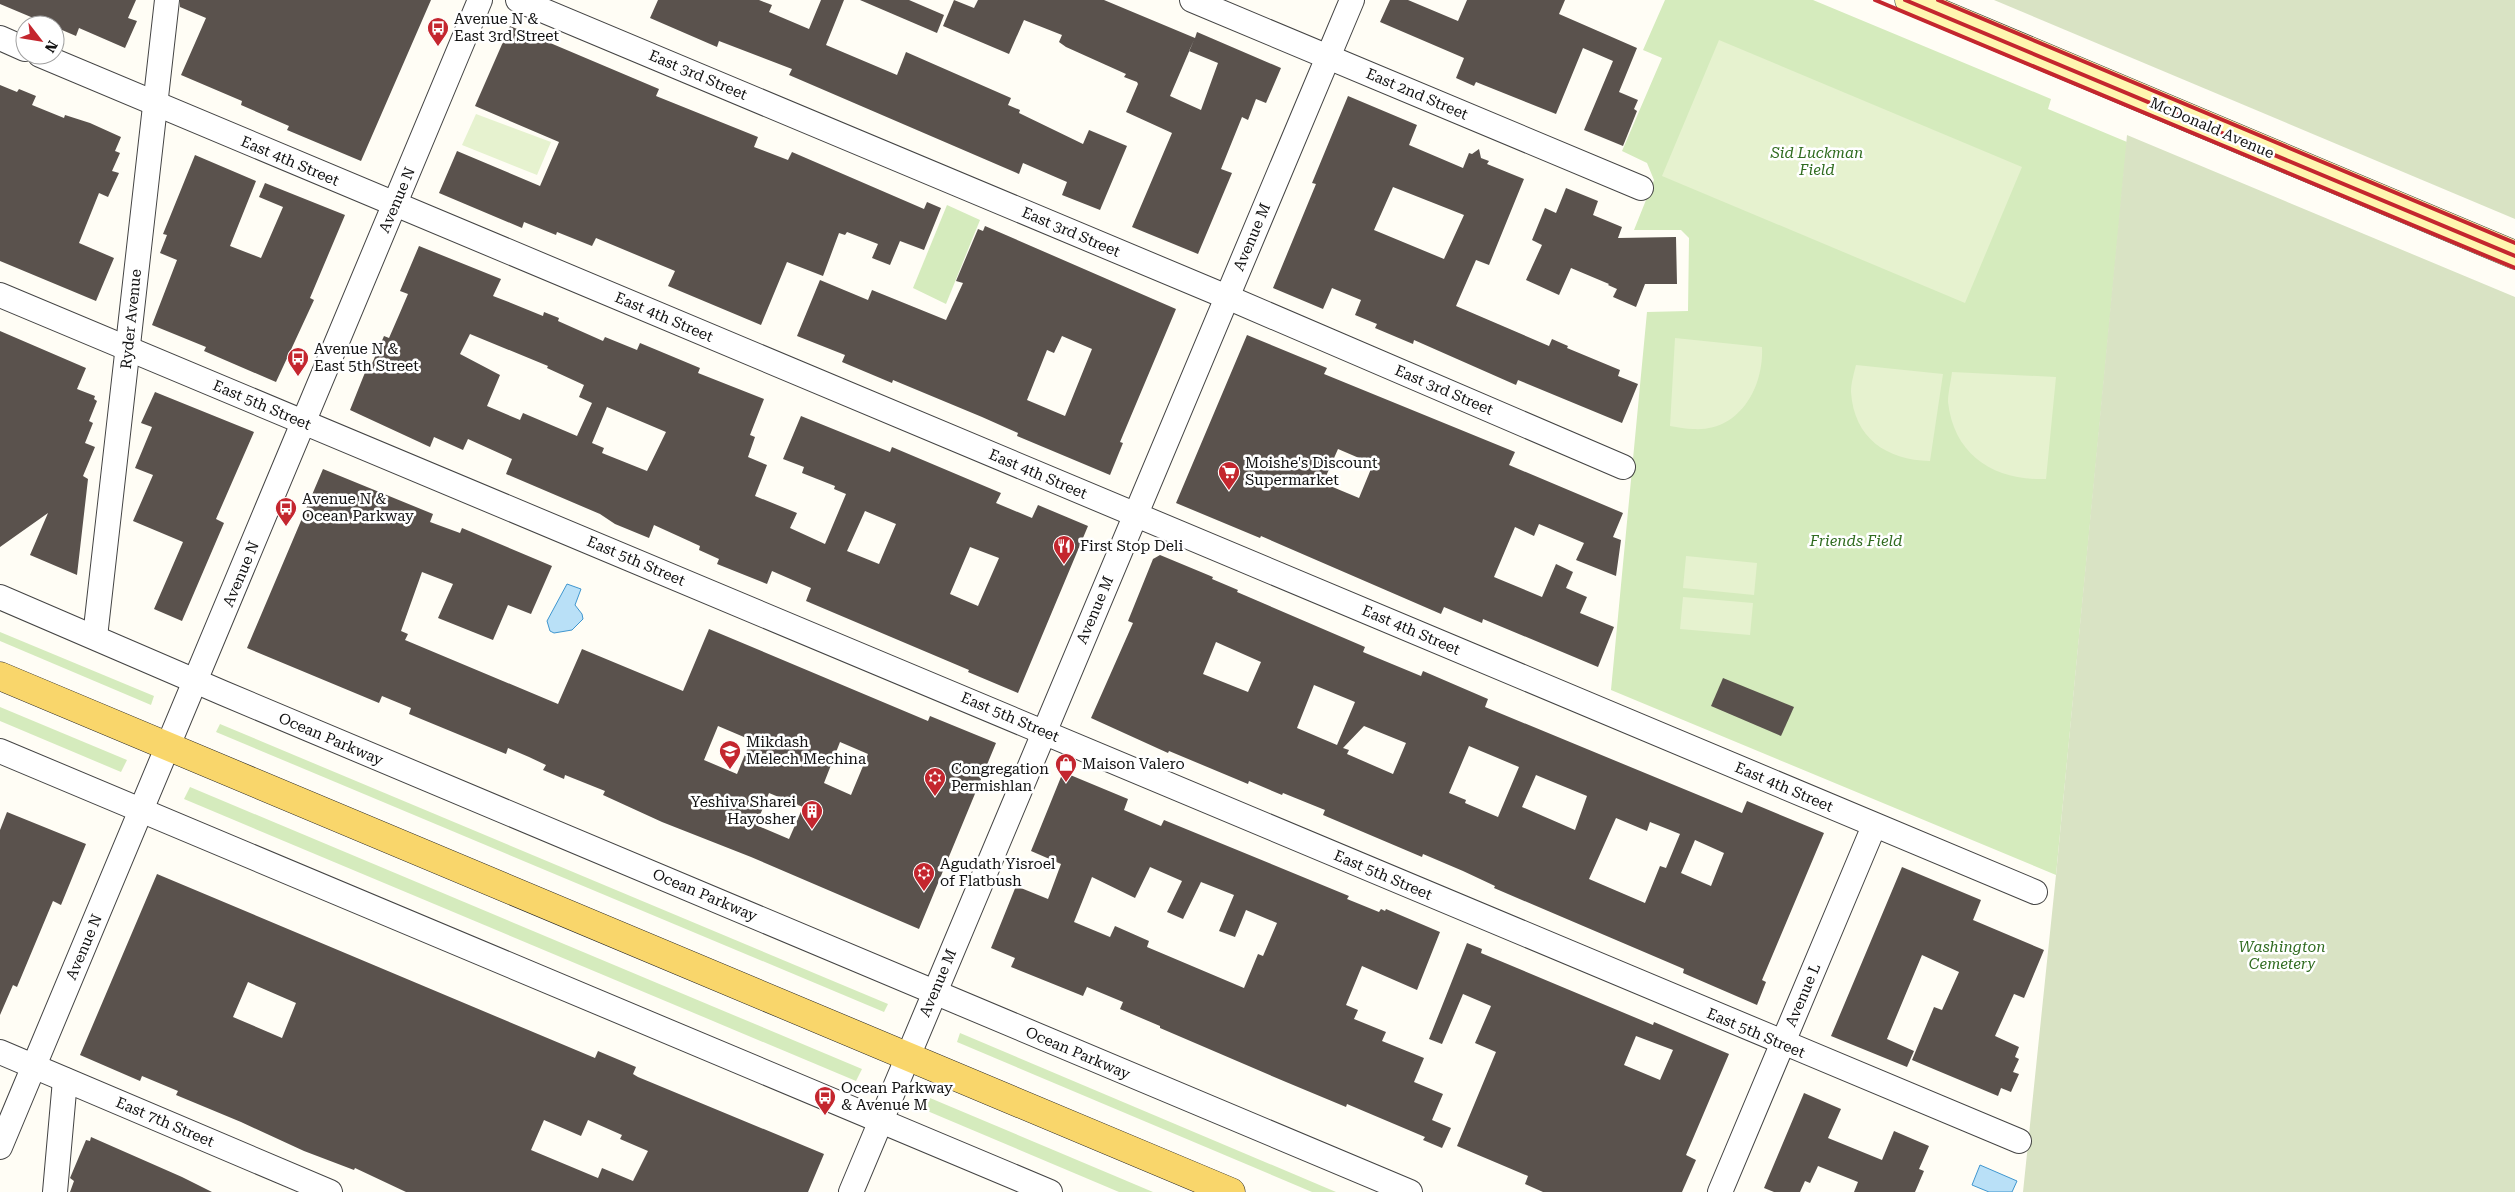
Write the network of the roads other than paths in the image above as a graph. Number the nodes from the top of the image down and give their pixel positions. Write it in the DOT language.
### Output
graph roads {
  1 [pos="167,0"];
  2 [pos="480,0"];
  3 [pos="518,0"];
  4 [pos="1192,0"];
  5 [pos="1352,0"];
  6 [pos="1908,0"];
  7 [pos="0,38"];
  8 [pos="15,45"];
  9 [pos="1328,57"];
  10 [pos="64,65"];
  11 [pos="154,103"];
  12 [pos="1641,188"];
  13 [pos="394,205"];
  14 [pos="2515,255"];
  15 [pos="0,296"];
  16 [pos="1227,297"];
  17 [pos="127,349"];
  18 [pos="303,423"];
  19 [pos="1623,467"];
  20 [pos="1135,514"];
  21 [pos="0,597"];
  22 [pos="95,637"];
  23 [pos="0,676"];
  24 [pos="196,682"];
  25 [pos="1045,732"];
  26 [pos="168,746"];
  27 [pos="0,751"];
  28 [pos="141,811"];
  29 [pos="1874,826"];
  30 [pos="2035,892"];
  31 [pos="934,992"];
  32 [pos="1782,1044"];
  33 [pos="0,1052"];
  34 [pos="908,1056"];
  35 [pos="34,1066"];
  36 [pos="65,1080"];
  37 [pos="881,1120"];
  38 [pos="2019,1141"];
  39 [pos="0,1147"];
  40 [pos="55,1192"];
  41 [pos="330,1192"];
  42 [pos="850,1192"];
  43 [pos="1050,1192"];
  44 [pos="1231,1192"];
  45 [pos="1410,1192"];
  46 [pos="1720,1192"];
  1 -- 11 [label="street, Ryder Avenue"];
  2 -- 13 [label="street, Avenue N"];
  3 -- 16 [label="street, East 3rd Street"];
  4 -- 9 [label="street, East 2nd Street"];
  5 -- 9 [label="street, Avenue M"];
  6 -- 14 [label="main road, McDonald Avenue"];
  7 -- 8 [label="street"];
  9 -- 12 [label="street, East 2nd Street"];
  9 -- 16 [label="street, Avenue M"];
  10 -- 11 [label="street, East 4th Street"];
  11 -- 13 [label="street, East 4th Street"];
  11 -- 17 [label="street, Ryder Avenue"];
  13 -- 18 [label="street, Avenue N"];
  13 -- 20 [label="street, East 4th Street"];
  15 -- 17 [label="street, East 5th Street"];
  16 -- 19 [label="street, East 3rd Street"];
  16 -- 20 [label="street, Avenue M"];
  17 -- 18 [label="street, East 5th Street"];
  17 -- 22 [label="street, Ryder Avenue"];
  18 -- 24 [label="street, Avenue N"];
  18 -- 25 [label="street, East 5th Street"];
  20 -- 25 [label="street, Avenue M"];
  20 -- 29 [label="street, East 4th Street"];
  21 -- 22 [label="street, Ocean Parkway"];
  22 -- 24 [label="street, Ocean Parkway"];
  23 -- 26 [label="main road"];
  24 -- 26 [label="street, Avenue N"];
  24 -- 31 [label="street, Ocean Parkway"];
  25 -- 31 [label="street, Avenue M"];
  25 -- 32 [label="street, East 5th Street"];
  26 -- 28 [label="street, Avenue N"];
  26 -- 34 [label="main road"];
  27 -- 28 [label="street"];
  28 -- 35 [label="street, Avenue N"];
  28 -- 37 [label="street"];
  29 -- 30 [label="street, East 4th Street"];
  29 -- 32 [label="street, Avenue L"];
  31 -- 34 [label="street, Avenue M"];
  31 -- 45 [label="street, Ocean Parkway"];
  32 -- 38 [label="street, East 5th Street"];
  32 -- 46 [label="street, Avenue L"];
  33 -- 35 [label="street, East 7th Street"];
  34 -- 37 [label="street, Avenue M"];
  34 -- 44 [label="main road"];
  35 -- 36 [label="street, East 7th Street"];
  35 -- 39 [label="street, Avenue N"];
  36 -- 40 [label="street"];
  36 -- 41 [label="street, East 7th Street"];
  37 -- 42 [label="street, Avenue M"];
  37 -- 43 [label="street"];
}
